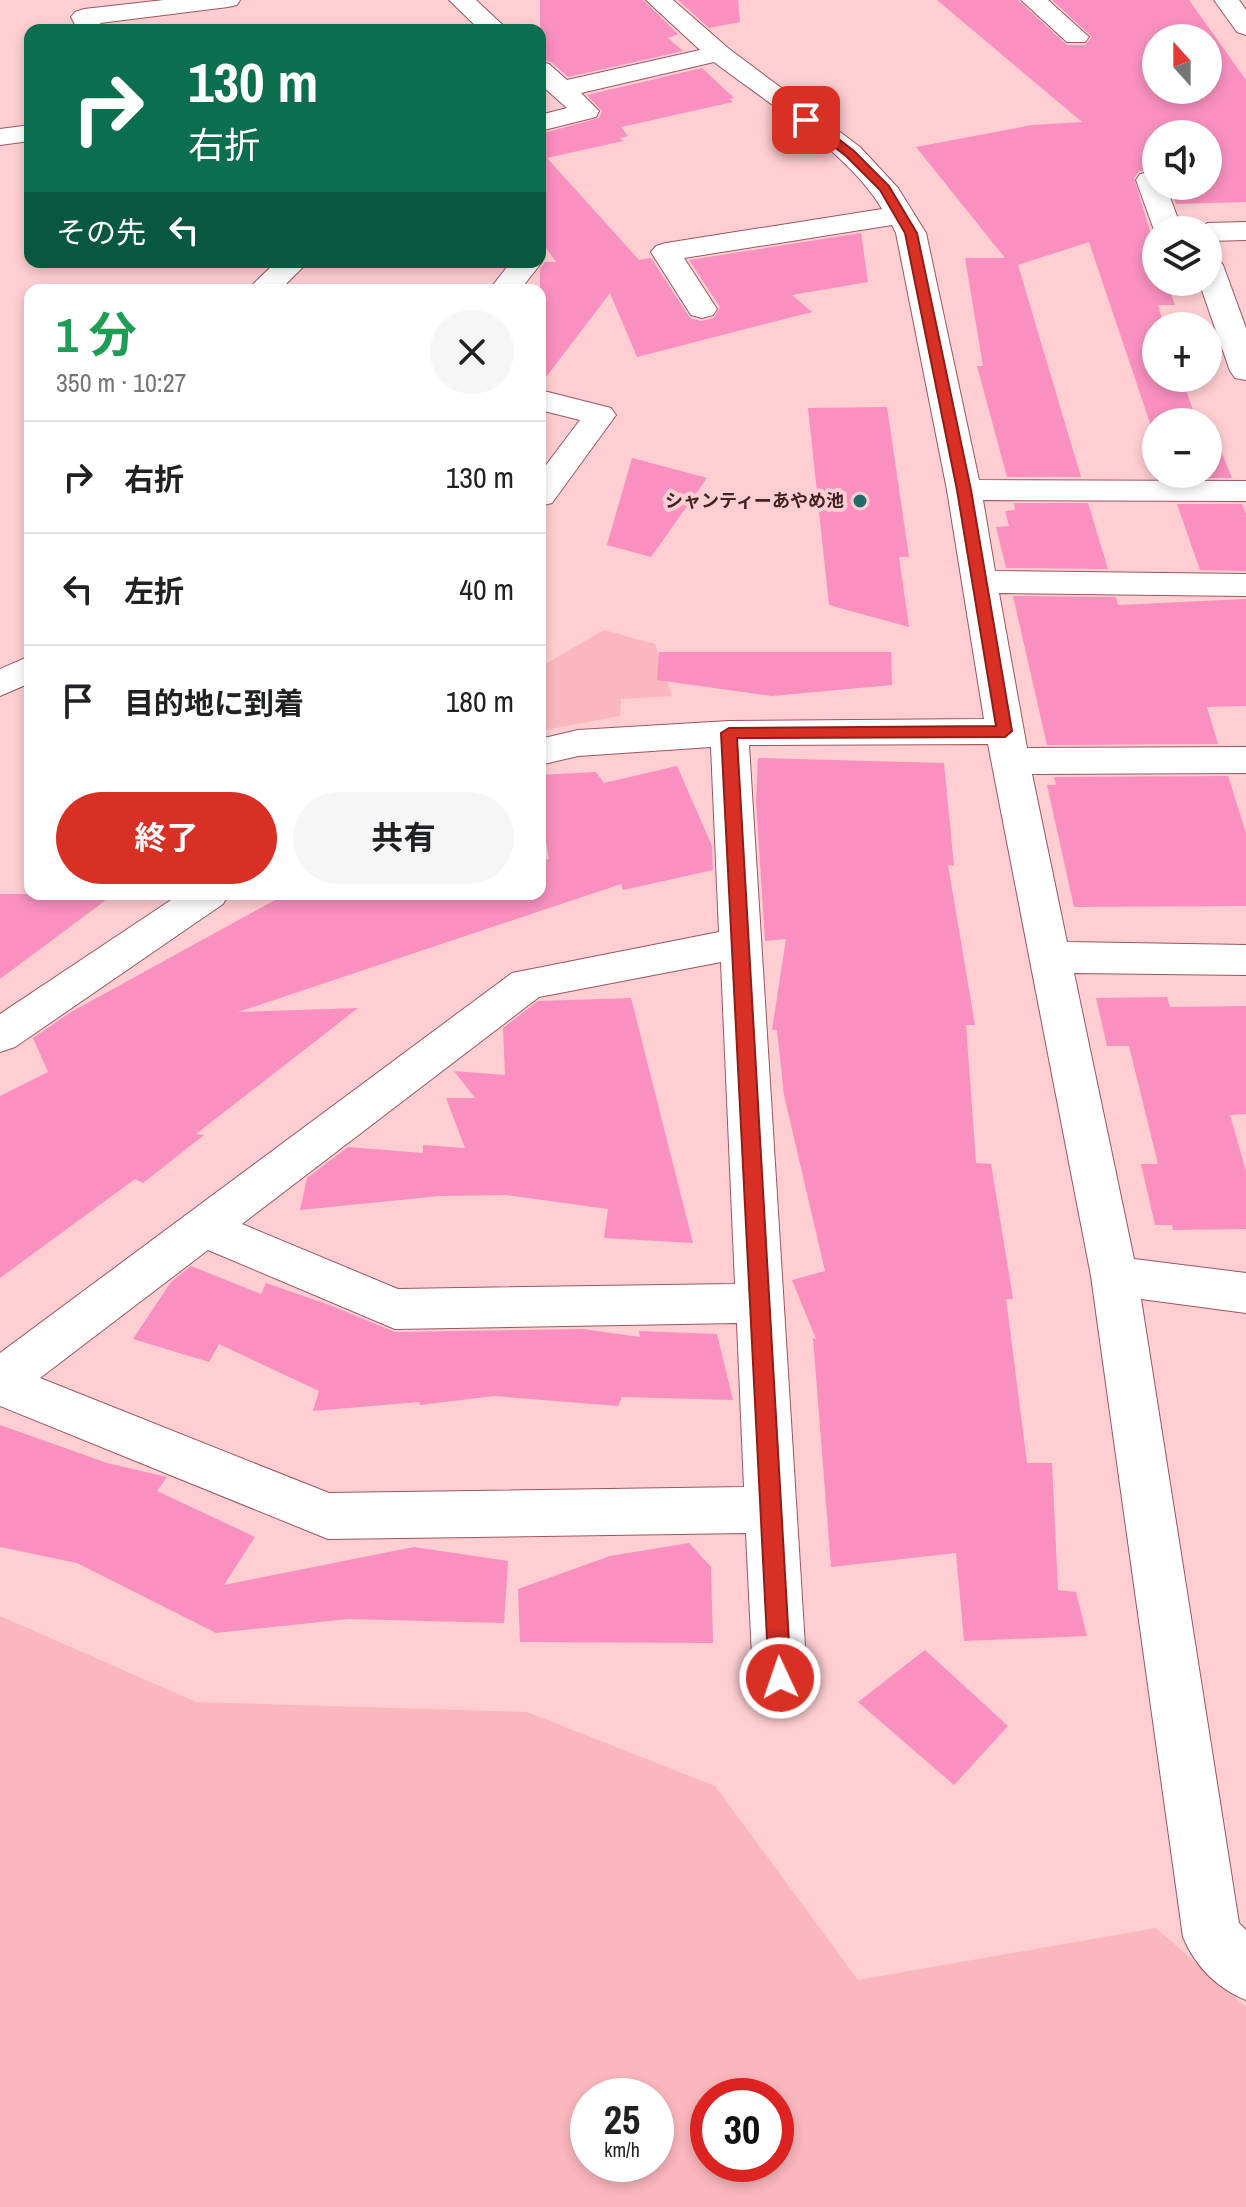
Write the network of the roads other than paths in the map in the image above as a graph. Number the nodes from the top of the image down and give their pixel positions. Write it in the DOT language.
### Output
graph roads {
  1 [pos="228,0"];
  2 [pos="461,0"];
  3 [pos="658,0"];
  4 [pos="1033,0"];
  5 [pos="1226,0"];
  6 [pos="88,24"];
  7 [pos="488,24"];
  8 [pos="1246,27"];
  9 [pos="1076,37"];
  10 [pos="719,53"];
  11 [pos="546,75"];
  12 [pos="562,89"];
  13 [pos="546,121"];
  14 [pos="24,134"];
  15 [pos="0,137"];
  16 [pos="900,215"];
  17 [pos="1246,231"];
  18 [pos="1222,232"];
  19 [pos="286,268"];
  20 [pos="522,268"];
  21 [pos="269,284"];
  22 [pos="509,284"];
  23 [pos="1219,296"];
  24 [pos="702,309"];
  25 [pos="1246,371"];
  26 [pos="546,402"];
  27 [pos="546,488"];
  28 [pos="964,490"];
  29 [pos="1246,491"];
  30 [pos="978,582"];
  31 [pos="1246,585"];
  32 [pos="24,671"];
  33 [pos="0,684"];
  34 [pos="729,733"];
  35 [pos="1007,746"];
  36 [pos="546,751"];
  37 [pos="1246,760"];
  38 [pos="200,900"];
  39 [pos="740,943"];
  40 [pos="1049,957"];
  41 [pos="1246,960"];
  42 [pos="0,1036"];
  43 [pos="204,1228"];
  44 [pos="1114,1276"];
  45 [pos="1246,1293"];
  46 [pos="760,1303"];
  47 [pos="0,1383"];
  48 [pos="772,1510"];
  49 [pos="780,1678"];
  50 [pos="1246,1971"];
  1 -- 6 [label="street"];
  2 -- 7 [label="street"];
  3 -- 10 [label="street"];
  4 -- 9 [label="street"];
  5 -- 8 [label="street"];
  10 -- 12 [label="street"];
  10 -- 16 [label="street"];
  11 -- 12 [label="street"];
  12 -- 13 [label="street"];
  14 -- 15 [label="street"];
  16 -- 24 [label="street"];
  16 -- 28 [label="street"];
  17 -- 18 [label="street"];
  19 -- 21 [label="street"];
  20 -- 22 [label="street"];
  23 -- 25 [label="street"];
  26 -- 27 [label="street"];
  28 -- 29 [label="street"];
  28 -- 30 [label="street"];
  30 -- 31 [label="street"];
  30 -- 35 [label="street"];
  32 -- 33 [label="street"];
  34 -- 35 [label="street"];
  34 -- 36 [label="street"];
  34 -- 39 [label="street"];
  35 -- 37 [label="street"];
  35 -- 40 [label="street"];
  38 -- 42 [label="street"];
  39 -- 43 [label="street"];
  39 -- 46 [label="street"];
  40 -- 41 [label="street"];
  40 -- 44 [label="street"];
  43 -- 46 [label="street"];
  43 -- 47 [label="street"];
  44 -- 45 [label="street"];
  44 -- 50 [label="street"];
  46 -- 48 [label="street"];
  47 -- 48 [label="street"];
  48 -- 49 [label="street"];
}
